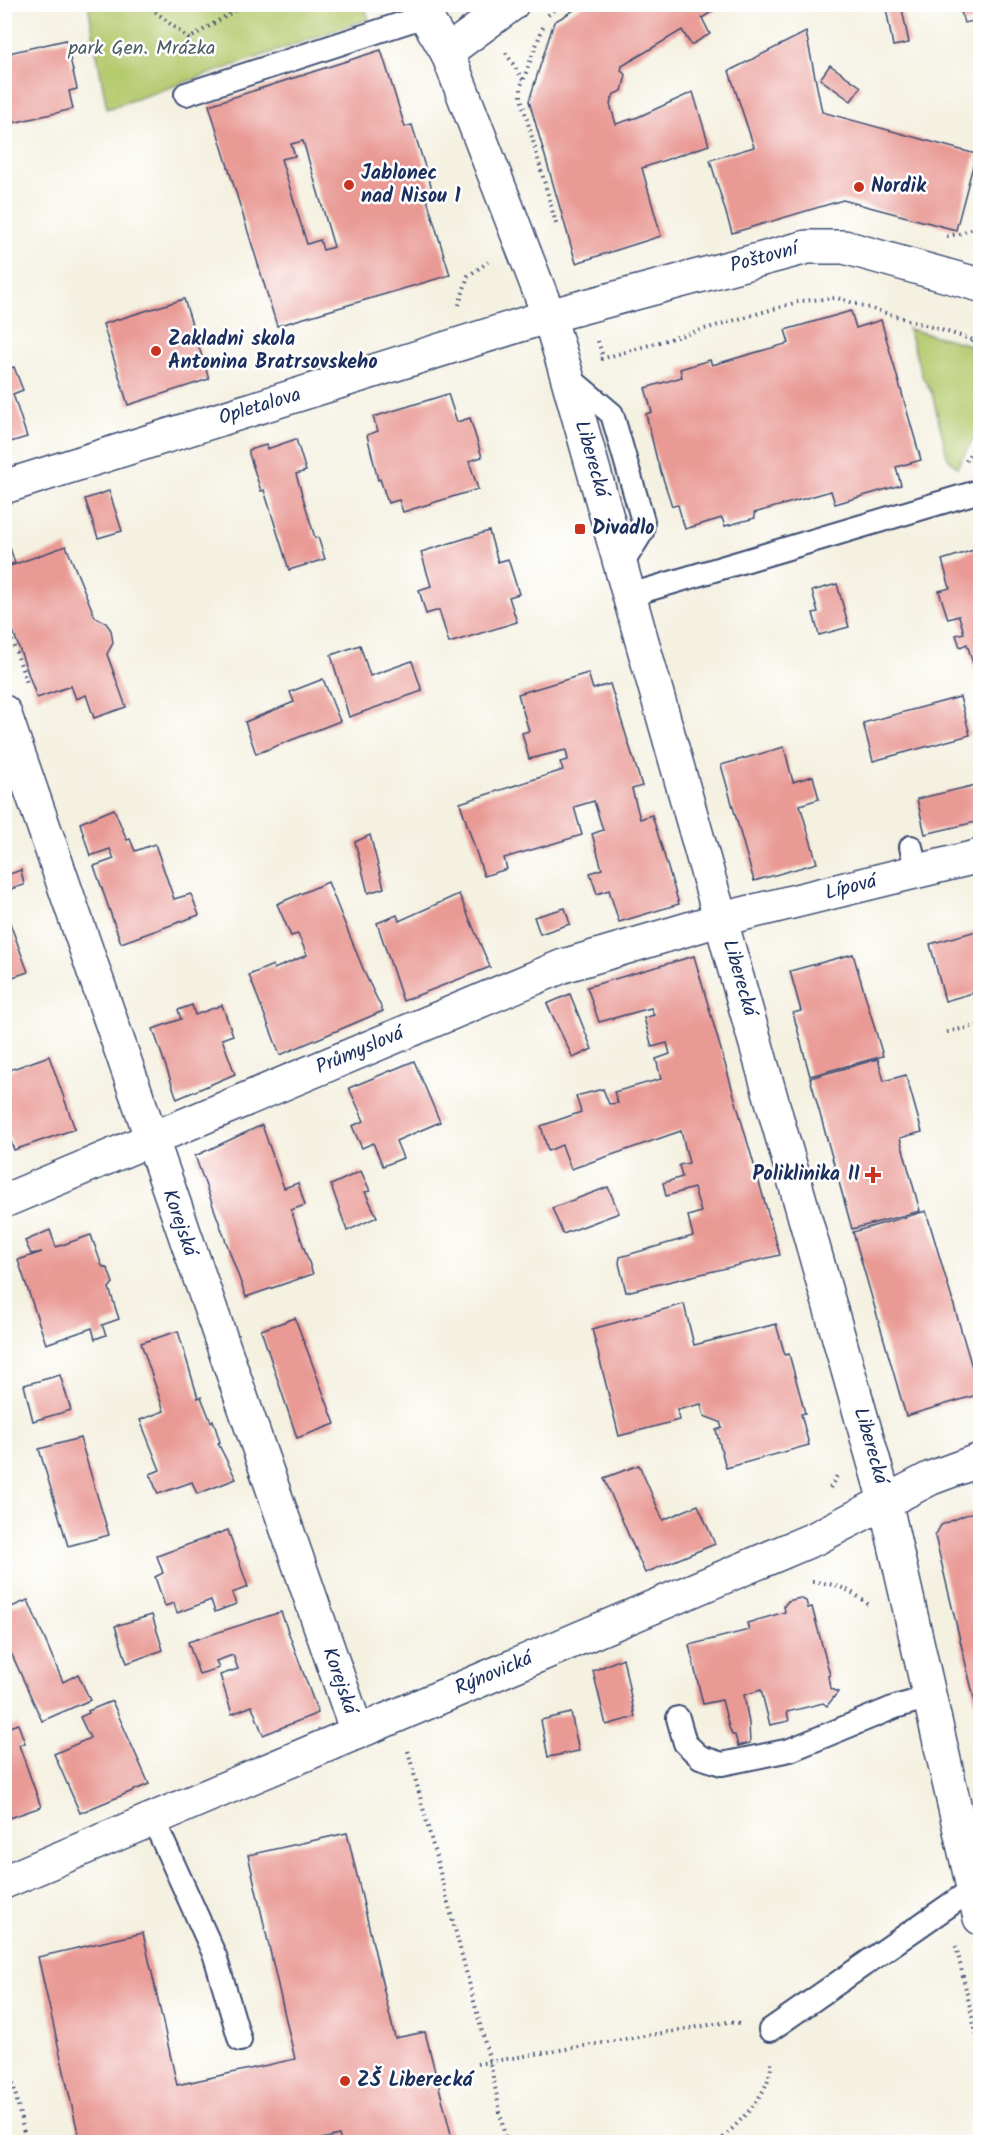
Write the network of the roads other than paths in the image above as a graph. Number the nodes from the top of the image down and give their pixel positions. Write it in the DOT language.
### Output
graph roads {
  1 [pos="512,4"];
  2 [pos="422,10"];
  3 [pos="447,52"];
  4 [pos="186,94"];
  5 [pos="981,285"];
  6 [pos="549,316"];
  7 [pos="4,487"];
  8 [pos="981,491"];
  9 [pos="625,580"];
  10 [pos="4,712"];
  11 [pos="981,856"];
  12 [pos="722,919"];
  13 [pos="150,1139"];
  14 [pos="4,1201"];
  15 [pos="981,1460"];
  16 [pos="885,1500"];
  17 [pos="930,1697"];
  18 [pos="678,1718"];
  19 [pos="357,1732"];
  20 [pos="153,1819"];
  21 [pos="4,1882"];
  22 [pos="977,1903"];
  23 [pos="770,2030"];
  24 [pos="240,2040"];
  1 -- 3 [label="street"];
  2 -- 3 [label="street, Liberecká"];
  2 -- 4 [label="lane"];
  3 -- 6 [label="street, Liberecká"];
  5 -- 6 [label="street, Poštovní"];
  6 -- 7 [label="street, Opletalova"];
  6 -- 9 [label="street, Liberecká"];
  8 -- 9 [label="lane"];
  9 -- 12 [label="street, Liberecká"];
  10 -- 13 [label="street, Korejská"];
  11 -- 12 [label="street, Lípová"];
  12 -- 13 [label="street, Průmyslová"];
  12 -- 16 [label="street, Liberecká"];
  13 -- 14 [label="street, Průmyslová"];
  13 -- 19 [label="street, Korejská"];
  15 -- 16 [label="street, Rýnovická"];
  16 -- 17 [label="street, Liberecká"];
  16 -- 19 [label="street, Rýnovická"];
  17 -- 18 [label="lane"];
  17 -- 22 [label="street, Liberecká"];
  19 -- 20 [label="street, Rýnovická"];
  20 -- 21 [label="street, Rýnovická"];
  20 -- 24 [label="lane"];
  22 -- 23 [label="lane"];
}
